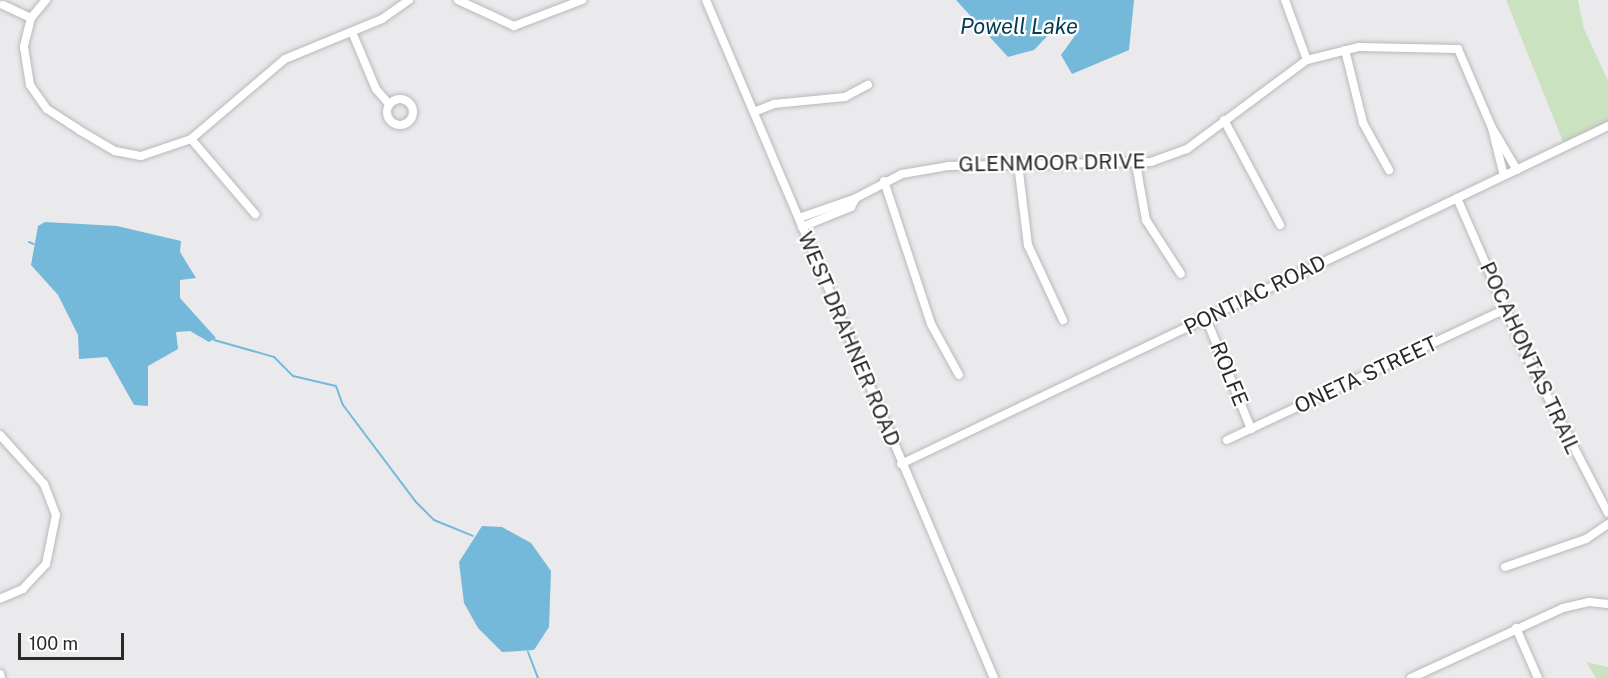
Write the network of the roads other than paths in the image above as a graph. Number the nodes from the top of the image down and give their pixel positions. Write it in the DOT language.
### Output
graph roads {
  1 [pos="46,0"];
  2 [pos="409,0"];
  3 [pos="458,0"];
  4 [pos="582,0"];
  5 [pos="706,0"];
  6 [pos="1285,0"];
  7 [pos="2,4"];
  8 [pos="31,18"];
  9 [pos="352,32"];
  10 [pos="1345,50"];
  11 [pos="1306,60"];
  12 [pos="868,85"];
  13 [pos="389,105"];
  14 [pos="754,112"];
  15 [pos="1224,120"];
  16 [pos="1608,126"];
  17 [pos="1492,128"];
  18 [pos="191,139"];
  19 [pos="1018,164"];
  20 [pos="1136,164"];
  21 [pos="1389,170"];
  22 [pos="1517,170"];
  23 [pos="1504,176"];
  24 [pos="884,181"];
  25 [pos="856,198"];
  26 [pos="1457,198"];
  27 [pos="255,214"];
  28 [pos="799,218"];
  29 [pos="1280,225"];
  30 [pos="802,227"];
  31 [pos="1182,274"];
  32 [pos="1505,309"];
  33 [pos="1206,318"];
  34 [pos="1063,320"];
  35 [pos="958,375"];
  36 [pos="1251,429"];
  37 [pos="0,435"];
  38 [pos="1227,440"];
  39 [pos="901,464"];
  40 [pos="1608,513"];
  41 [pos="1608,524"];
  42 [pos="1504,567"];
  43 [pos="0,599"];
  44 [pos="1608,604"];
  45 [pos="1516,628"];
  46 [pos="994,678"];
  47 [pos="1411,678"];
  48 [pos="1538,678"];
  1 -- 8 [label="street"];
  2 -- 9 [label="street"];
  3 -- 4 [label="street"];
  5 -- 14 [label="street, WEST DRAHNER ROAD"];
  6 -- 11 [label="street"];
  7 -- 8 [label="street"];
  8 -- 18 [label="street"];
  9 -- 13 [label="street"];
  9 -- 18 [label="street"];
  10 -- 11 [label="street, GLENMOOR DRIVE"];
  10 -- 17 [label="street, GLENMOOR DRIVE"];
  10 -- 21 [label="street"];
  11 -- 15 [label="street, GLENMOOR DRIVE"];
  12 -- 14 [label="street"];
  14 -- 28 [label="street, WEST DRAHNER ROAD"];
  15 -- 20 [label="street, GLENMOOR DRIVE"];
  15 -- 29 [label="street"];
  16 -- 22 [label="street, PONTIAC ROAD"];
  17 -- 22 [label="street, GLENMOOR DRIVE"];
  17 -- 23 [label="street, GLENMOOR DRIVE"];
  18 -- 27 [label="street"];
  19 -- 20 [label="street, GLENMOOR DRIVE"];
  19 -- 24 [label="street, GLENMOOR DRIVE"];
  19 -- 34 [label="street"];
  20 -- 31 [label="street"];
  22 -- 23 [label="street, PONTIAC ROAD"];
  23 -- 26 [label="street, PONTIAC ROAD"];
  24 -- 25 [label="street, GLENMOOR DRIVE"];
  24 -- 35 [label="street"];
  25 -- 28 [label="street, GLENMOOR DRIVE"];
  25 -- 30 [label="street, GLENMOOR DRIVE"];
  26 -- 32 [label="street, POCAHONTAS TRAIL"];
  26 -- 33 [label="street, PONTIAC ROAD"];
  28 -- 30 [label="street, WEST DRAHNER ROAD"];
  30 -- 39 [label="street, WEST DRAHNER ROAD"];
  32 -- 36 [label="street, ONETA STREET"];
  32 -- 40 [label="street, POCAHONTAS TRAIL"];
  33 -- 36 [label="street, ROLFE"];
  33 -- 39 [label="street, PONTIAC ROAD"];
  36 -- 38 [label="street, ONETA STREET"];
  37 -- 43 [label="street"];
  39 -- 46 [label="street, WEST DRAHNER ROAD"];
  41 -- 42 [label="street"];
  44 -- 45 [label="street"];
  45 -- 47 [label="street"];
  45 -- 48 [label="street"];
}
